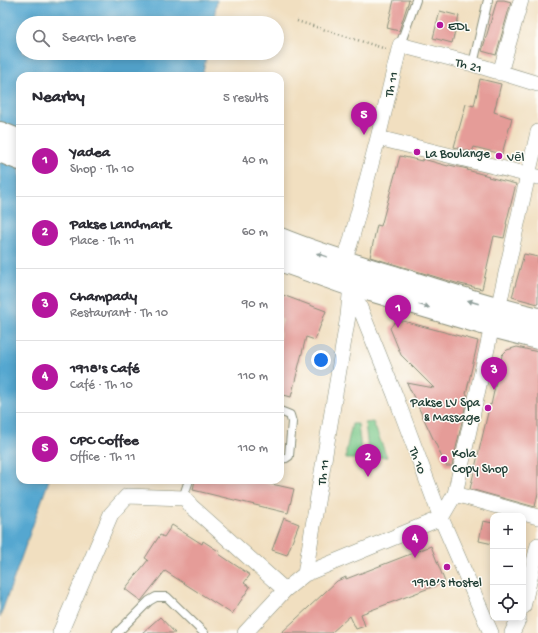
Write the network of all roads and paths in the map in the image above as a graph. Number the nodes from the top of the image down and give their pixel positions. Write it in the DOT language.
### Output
graph roads {
  1 [pos="416,0"];
  2 [pos="488,0"];
  3 [pos="521,0"];
  4 [pos="296,21"];
  5 [pos="399,49"];
  6 [pos="473,64"];
  7 [pos="500,73"];
  8 [pos="538,84"];
  9 [pos="538,132"];
  10 [pos="0,133"];
  11 [pos="378,138"];
  12 [pos="16,139"];
  13 [pos="0,151"];
  14 [pos="16,157"];
  15 [pos="533,176"];
  16 [pos="284,241"];
  17 [pos="284,261"];
  18 [pos="343,262"];
  19 [pos="351,286"];
  20 [pos="495,318"];
  21 [pos="538,319"];
  22 [pos="538,338"];
  23 [pos="284,413"];
  24 [pos="284,458"];
  25 [pos="188,484"];
  26 [pos="455,494"];
  27 [pos="185,498"];
  28 [pos="538,517"];
  29 [pos="441,518"];
  30 [pos="538,545"];
  31 [pos="306,574"];
  32 [pos="285,590"];
  33 [pos="526,595"];
  34 [pos="518,621"];
  35 [pos="60,633"];
  36 [pos="117,633"];
  37 [pos="204,633"];
  38 [pos="245,633"];
  39 [pos="491,633"];
  40 [pos="512,633"];
  1 -- 5 [label="lane"];
  2 -- 6 [label="lane"];
  3 -- 7 [label="street"];
  4 -- 5 [label="path"];
  5 -- 6 [label="street, Th 21"];
  5 -- 11 [label="street, Th 11"];
  6 -- 7 [label="street, Th 21"];
  7 -- 8 [label="street, Th 21"];
  9 -- 15 [label="street"];
  10 -- 12 [label="highway"];
  11 -- 15 [label="street"];
  11 -- 18 [label="street, Th 11"];
  13 -- 14 [label="highway"];
  15 -- 20 [label="street"];
  18 -- 16 [label="highway, one-way"];
  17 -- 19 [label="highway"];
  20 -- 18 [label="highway, one-way"];
  19 -- 20 [label="highway, one-way"];
  19 -- 29 [label="street, Th 10"];
  19 -- 31 [label="street, Th 11"];
  20 -- 21 [label="highway"];
  20 -- 22 [label="highway"];
  20 -- 26 [label="street"];
  23 -- 24 [label="lane"];
  25 -- 27 [label="lane"];
  26 -- 28 [label="street"];
  26 -- 29 [label="street"];
  27 -- 32 [label="street"];
  27 -- 35 [label="street"];
  29 -- 31 [label="street"];
  29 -- 39 [label="street, Th 10"];
  30 -- 33 [label="street"];
  31 -- 32 [label="street"];
  32 -- 38 [label="street"];
  34 -- 40 [label="street"];
  36 -- 37 [label="lane"];
}
